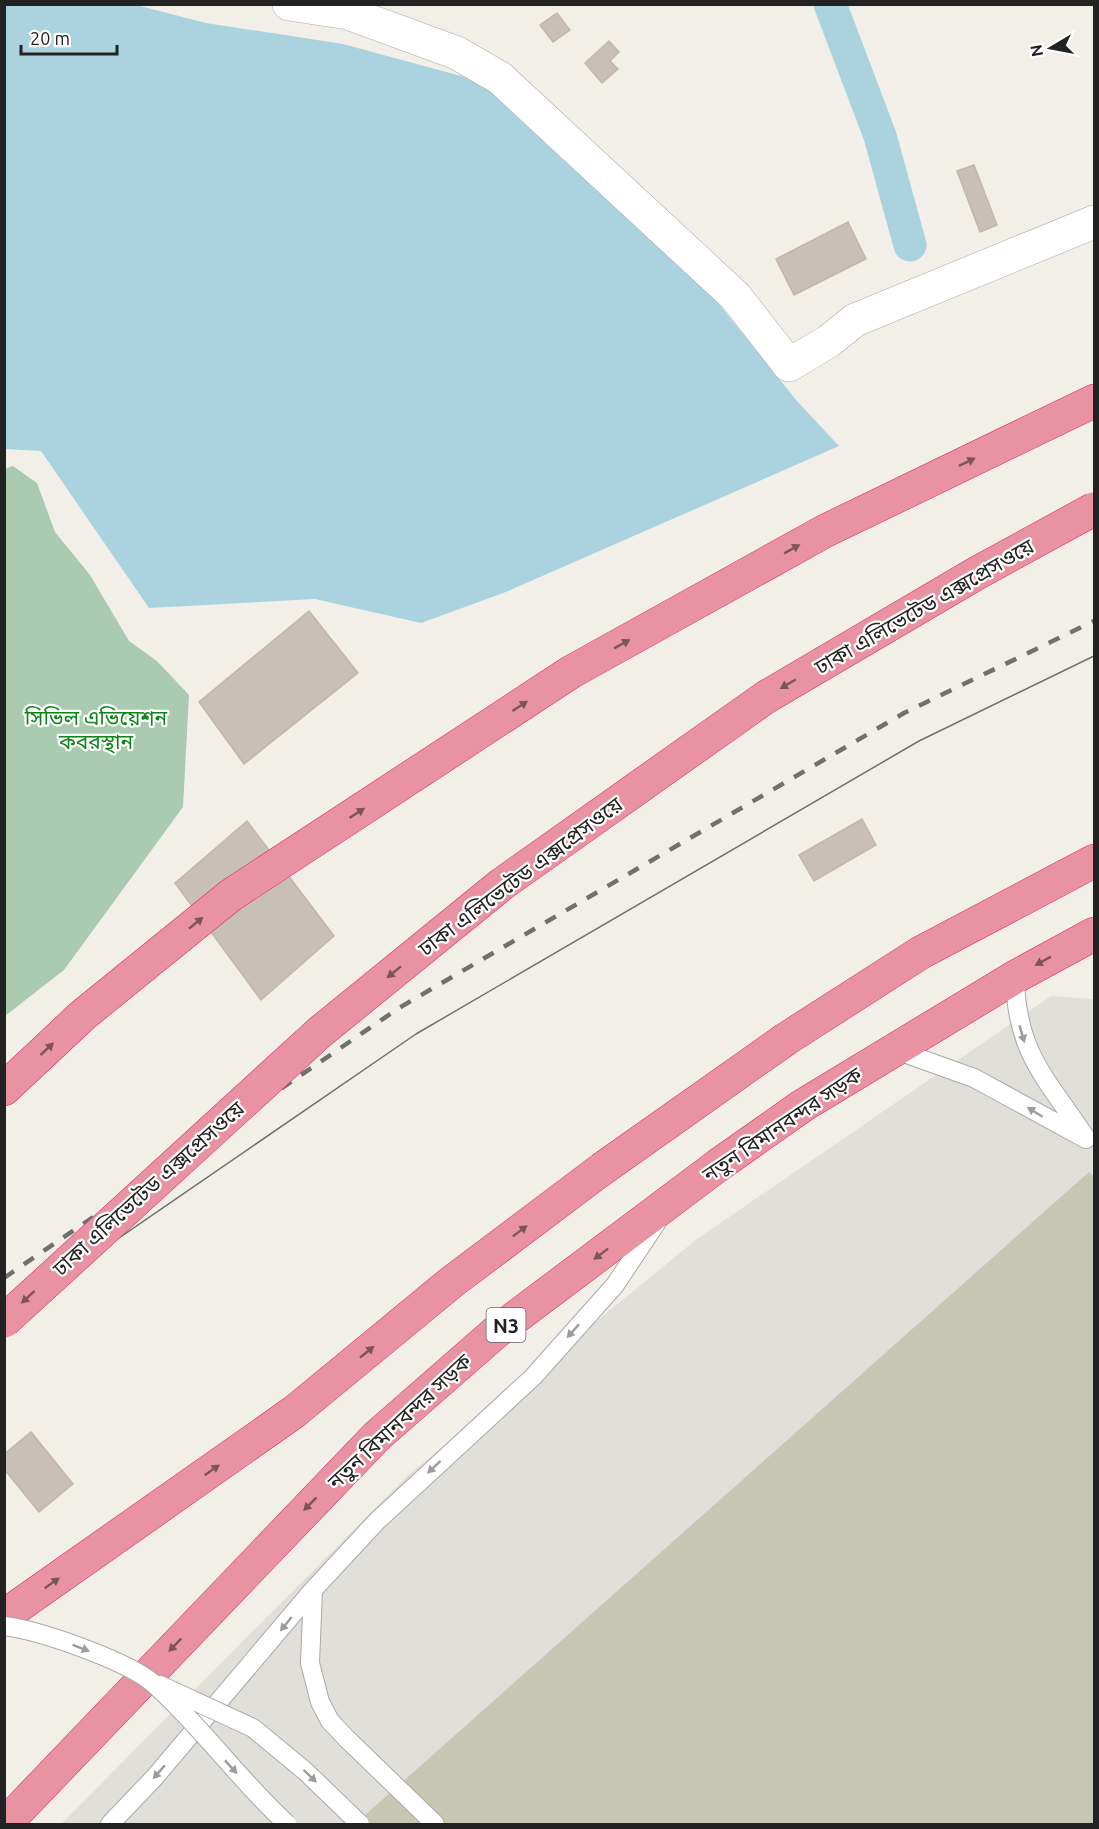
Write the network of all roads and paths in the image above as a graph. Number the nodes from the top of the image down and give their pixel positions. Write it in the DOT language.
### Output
graph roads {
  1 [pos="289,4"];
  2 [pos="1095,222"];
  3 [pos="1095,401"];
  4 [pos="1095,510"];
  5 [pos="1095,861"];
  6 [pos="1095,934"];
  7 [pos="1015,977"];
  8 [pos="893,1049"];
  9 [pos="4,1089"];
  10 [pos="1090,1144"];
  11 [pos="672,1201"];
  12 [pos="4,1321"];
  13 [pos="313,1590"];
  14 [pos="4,1616"];
  15 [pos="4,1626"];
  16 [pos="153,1682"];
  17 [pos="5,1824"];
  18 [pos="110,1824"];
  19 [pos="287,1824"];
  20 [pos="360,1824"];
  21 [pos="435,1824"];
  1 -- 2 [label="street"];
  9 -- 3 [label="highway, one-way"];
  4 -- 12 [label="highway, ঢাকা এলিভেটেড এক্সপ্রেসওয়ে, one-way, bridge"];
  14 -- 5 [label="highway, one-way"];
  6 -- 7 [label="highway, নতুন বিমানবন্দর সড়ক / N3, one-way"];
  7 -- 8 [label="highway, নতুন বিমানবন্দর সড়ক / N3"];
  7 -- 10 [label="lane, one-way"];
  10 -- 8 [label="lane, one-way"];
  8 -- 11 [label="highway, নতুন বিমানবন্দর সড়ক / N3"];
  11 -- 13 [label="lane, one-way"];
  11 -- 17 [label="highway, নতুন বিমানবন্দর সড়ক / N3, one-way"];
  13 -- 18 [label="lane, one-way"];
  13 -- 21 [label="lane"];
  15 -- 16 [label="lane, one-way, bridge"];
  16 -- 19 [label="lane, one-way, bridge"];
  16 -- 20 [label="lane, one-way, bridge"];
}
